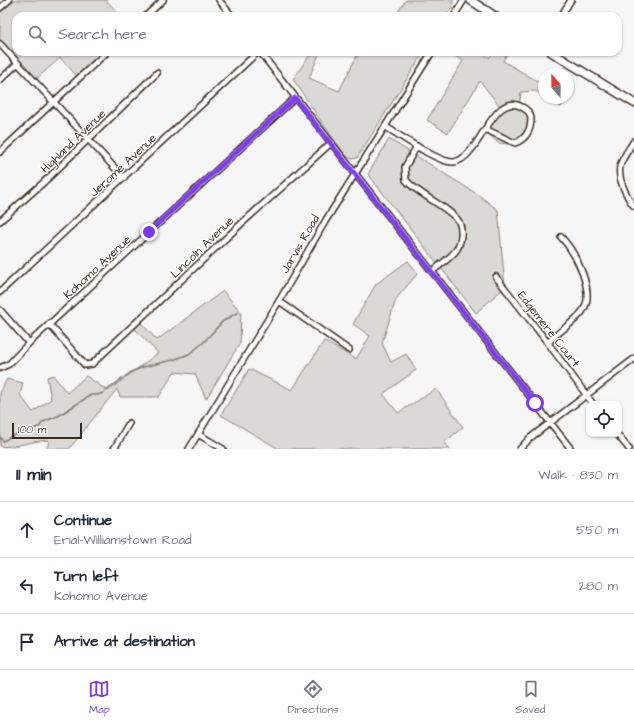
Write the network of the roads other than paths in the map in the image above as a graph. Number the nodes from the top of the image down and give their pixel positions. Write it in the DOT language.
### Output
graph roads {
  1 [pos="9,0"];
  2 [pos="163,0"];
  3 [pos="219,0"];
  4 [pos="464,0"];
  5 [pos="470,0"];
  6 [pos="571,0"];
  7 [pos="0,8"];
  8 [pos="150,12"];
  9 [pos="229,12"];
  10 [pos="456,12"];
  11 [pos="489,12"];
  12 [pos="564,12"];
  13 [pos="0,44"];
  14 [pos="103,56"];
  15 [pos="255,56"];
  16 [pos="262,56"];
  17 [pos="430,56"];
  18 [pos="558,56"];
  19 [pos="18,63"];
  20 [pos="157,73"];
  21 [pos="0,80"];
  22 [pos="295,98"];
  23 [pos="54,102"];
  24 [pos="634,103"];
  25 [pos="386,127"];
  26 [pos="485,129"];
  27 [pos="88,140"];
  28 [pos="634,141"];
  29 [pos="331,143"];
  30 [pos="417,146"];
  31 [pos="0,152"];
  32 [pos="356,175"];
  33 [pos="124,178"];
  34 [pos="634,206"];
  35 [pos="0,221"];
  36 [pos="561,237"];
  37 [pos="432,272"];
  38 [pos="496,277"];
  39 [pos="0,292"];
  40 [pos="279,301"];
  41 [pos="0,310"];
  42 [pos="49,324"];
  43 [pos="29,343"];
  44 [pos="548,343"];
  45 [pos="349,350"];
  46 [pos="634,359"];
  47 [pos="0,368"];
  48 [pos="587,395"];
  49 [pos="592,401"];
  50 [pos="551,422"];
  51 [pos="129,424"];
  52 [pos="198,434"];
  53 [pos="619,437"];
  54 [pos="114,449"];
  55 [pos="189,449"];
  56 [pos="223,449"];
  57 [pos="520,449"];
  58 [pos="571,449"];
  59 [pos="629,449"];
  1 -- 7 [label="street"];
  2 -- 8 [label="street"];
  3 -- 9 [label="street"];
  4 -- 10 [label="street"];
  5 -- 11 [label="main road"];
  6 -- 12 [label="street"];
  13 -- 19 [label="street"];
  14 -- 23 [label="street"];
  15 -- 33 [label="street, Jerome Avenue"];
  16 -- 22 [label="street"];
  17 -- 25 [label="street, Jarvis Road"];
  18 -- 24 [label="main road"];
  19 -- 21 [label="street"];
  19 -- 23 [label="street"];
  20 -- 27 [label="street, Highland Avenue"];
  22 -- 29 [label="street"];
  22 -- 42 [label="street, Kohomo Avenue"];
  23 -- 27 [label="street"];
  23 -- 31 [label="street"];
  25 -- 30 [label="street"];
  25 -- 32 [label="street, Jarvis Road"];
  26 -- 26 [label="street"];
  26 -- 30 [label="street"];
  27 -- 33 [label="street"];
  27 -- 35 [label="street, Highland Avenue"];
  28 -- 34 [label="street"];
  29 -- 32 [label="street"];
  29 -- 42 [label="street, Lincoln Avenue"];
  30 -- 37 [label="street"];
  32 -- 37 [label="street"];
  32 -- 40 [label="street, Jarvis Road"];
  33 -- 39 [label="street, Jerome Avenue"];
  36 -- 44 [label="street"];
  37 -- 50 [label="street"];
  38 -- 44 [label="street, Edgemere Court"];
  40 -- 45 [label="street"];
  40 -- 52 [label="street, Jarvis Road"];
  41 -- 43 [label="street"];
  42 -- 43 [label="street, Kohomo Avenue"];
  43 -- 47 [label="street, Kohomo Avenue"];
  44 -- 48 [label="street, Edgemere Court"];
  46 -- 48 [label="street"];
  48 -- 49 [label="street, Edgemere Court"];
  48 -- 50 [label="street"];
  50 -- 57 [label="street"];
  50 -- 58 [label="street"];
  51 -- 54 [label="street"];
  52 -- 55 [label="street, Jarvis Road"];
  52 -- 56 [label="street"];
  53 -- 59 [label="street"];
}
